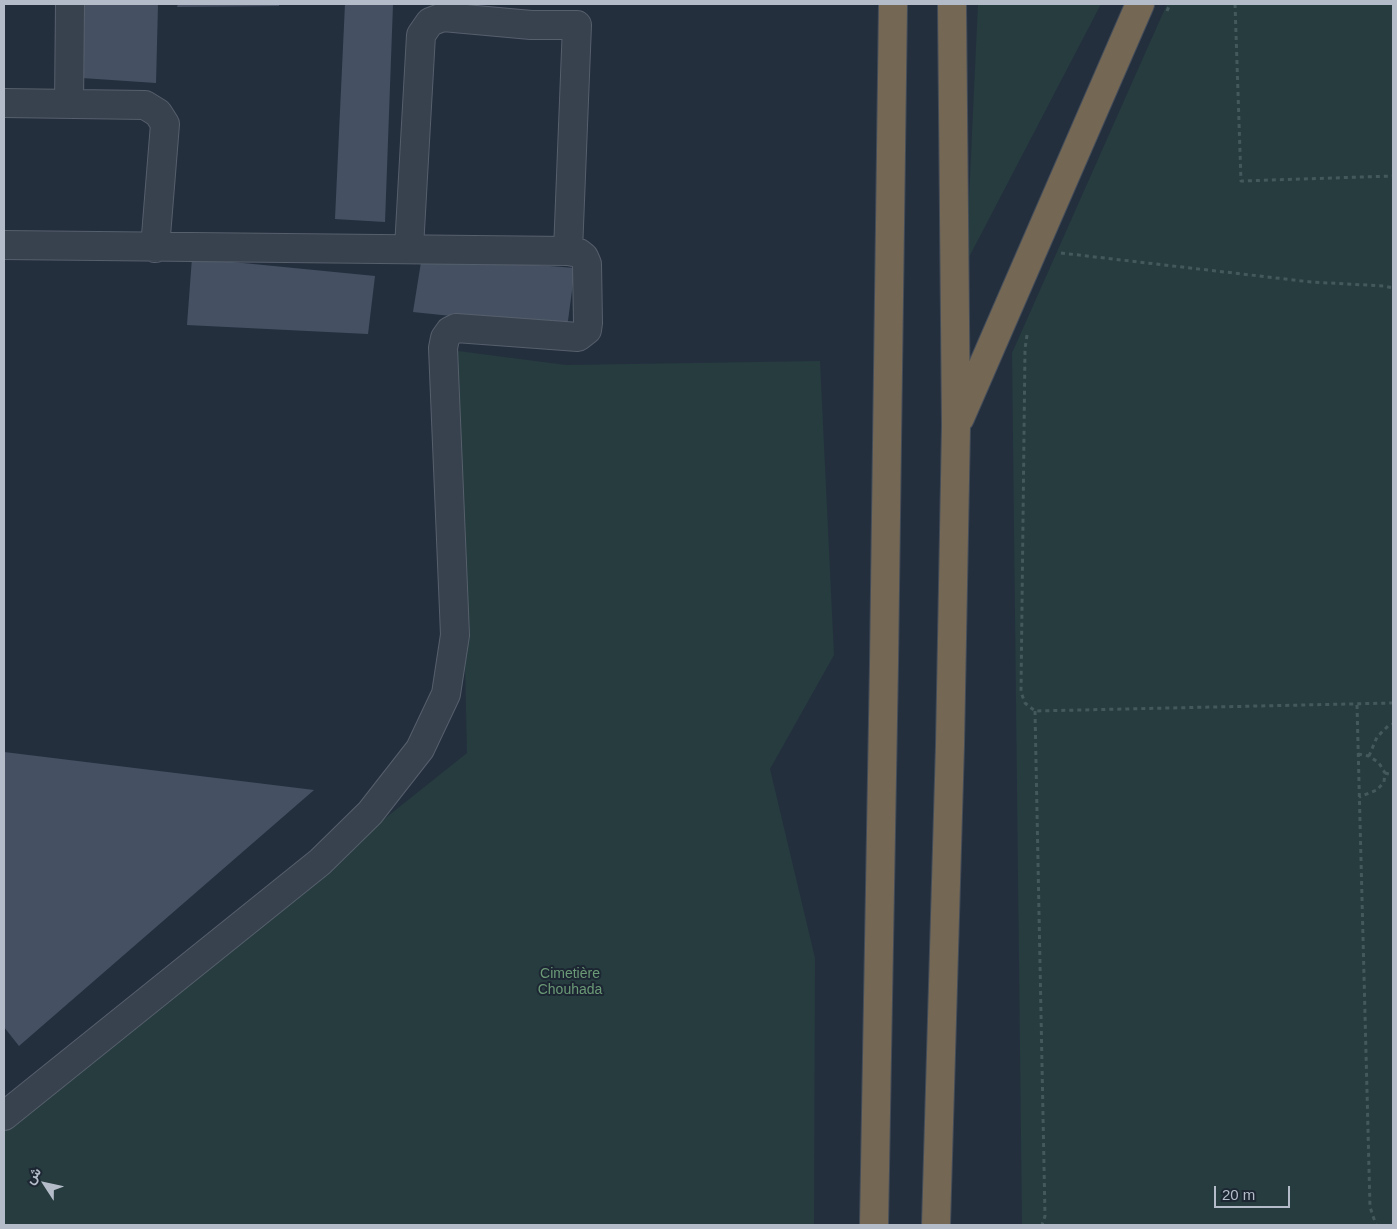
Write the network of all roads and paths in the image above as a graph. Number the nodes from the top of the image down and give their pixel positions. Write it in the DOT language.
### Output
graph roads {
  1 [pos="70,4"];
  2 [pos="893,4"];
  3 [pos="952,4"];
  4 [pos="1140,4"];
  5 [pos="1170,4"];
  6 [pos="1235,4"];
  7 [pos="1166,13"];
  8 [pos="580,14"];
  9 [pos="4,103"];
  10 [pos="69,104"];
  11 [pos="1393,176"];
  12 [pos="1064,244"];
  13 [pos="4,245"];
  14 [pos="155,248"];
  15 [pos="409,248"];
  16 [pos="568,251"];
  17 [pos="1393,288"];
  18 [pos="1027,333"];
  19 [pos="956,426"];
  20 [pos="1393,703"];
  21 [pos="1357,705"];
  22 [pos="1036,711"];
  23 [pos="1393,724"];
  24 [pos="1358,754"];
  25 [pos="1369,756"];
  26 [pos="1385,773"];
  27 [pos="1393,775"];
  28 [pos="1359,797"];
  29 [pos="4,1116"];
  30 [pos="874,1225"];
  31 [pos="936,1225"];
  32 [pos="1042,1225"];
  33 [pos="1376,1225"];
  1 -- 10 [label="street"];
  2 -- 30 [label="highway"];
  3 -- 19 [label="highway"];
  4 -- 19 [label="highway"];
  5 -- 7 [label="path"];
  6 -- 11 [label="path"];
  8 -- 15 [label="street"];
  8 -- 16 [label="street"];
  9 -- 10 [label="street"];
  10 -- 14 [label="street"];
  12 -- 17 [label="path"];
  13 -- 14 [label="street"];
  14 -- 15 [label="street"];
  15 -- 16 [label="street"];
  16 -- 29 [label="street"];
  18 -- 22 [label="path"];
  19 -- 31 [label="highway"];
  20 -- 21 [label="path"];
  21 -- 22 [label="path"];
  21 -- 24 [label="path"];
  22 -- 32 [label="path"];
  23 -- 25 [label="path"];
  24 -- 25 [label="path"];
  24 -- 28 [label="path"];
  25 -- 26 [label="path"];
  26 -- 27 [label="path"];
  26 -- 28 [label="path"];
  28 -- 33 [label="path"];
}
